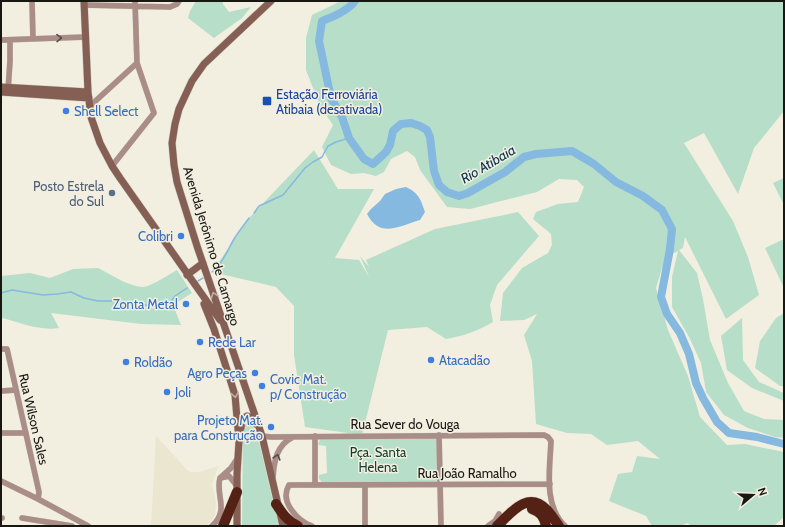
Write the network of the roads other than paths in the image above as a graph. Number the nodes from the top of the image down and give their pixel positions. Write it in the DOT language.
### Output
graph roads {
  1 [pos="32,1"];
  2 [pos="271,1"];
  3 [pos="84,3"];
  4 [pos="135,3"];
  5 [pos="178,3"];
  6 [pos="86,37"];
  7 [pos="33,39"];
  8 [pos="1,40"];
  9 [pos="10,40"];
  10 [pos="137,63"];
  11 [pos="1,87"];
  12 [pos="6,90"];
  13 [pos="89,99"];
  14 [pos="112,166"];
  15 [pos="203,263"];
  16 [pos="187,275"];
  17 [pos="199,293"];
  18 [pos="224,327"];
  19 [pos="220,348"];
  20 [pos="1,349"];
  21 [pos="241,377"];
  22 [pos="16,390"];
  23 [pos="1,391"];
  24 [pos="1,433"];
  25 [pos="26,433"];
  26 [pos="261,434"];
  27 [pos="439,435"];
  28 [pos="295,436"];
  29 [pos="315,436"];
  30 [pos="239,441"];
  31 [pos="238,457"];
  32 [pos="220,478"];
  33 [pos="1,481"];
  34 [pos="440,484"];
  35 [pos="550,484"];
  36 [pos="315,485"];
  37 [pos="365,485"];
  38 [pos="272,486"];
  39 [pos="237,489"];
  40 [pos="38,499"];
  41 [pos="276,504"];
  42 [pos="499,514"];
  43 [pos="22,518"];
  44 [pos="72,526"];
  45 [pos="88,526"];
  46 [pos="212,526"];
  47 [pos="223,526"];
  48 [pos="237,526"];
  49 [pos="283,526"];
  50 [pos="298,526"];
  51 [pos="312,526"];
  52 [pos="365,526"];
  53 [pos="442,526"];
  54 [pos="488,526"];
  55 [pos="497,526"];
  56 [pos="504,526"];
  57 [pos="546,526"];
  58 [pos="559,526"];
  59 [pos="565,526"];
  1 -- 7 [label="street"];
  2 -- 15 [label="main road, Avenida Jerônimo de Camargo"];
  3 -- 4 [label="street"];
  3 -- 6 [label="main road"];
  4 -- 5 [label="street"];
  4 -- 10 [label="street"];
  7 -- 6 [label="street, one-way"];
  6 -- 13 [label="main road"];
  7 -- 9 [label="street"];
  8 -- 9 [label="street"];
  9 -- 12 [label="street"];
  10 -- 13 [label="street"];
  10 -- 14 [label="street"];
  11 -- 12 [label="main road"];
  12 -- 13 [label="main road"];
  13 -- 14 [label="main road"];
  14 -- 16 [label="main road"];
  15 -- 16 [label="main road"];
  18 -- 15 [label="main road, Avenida Jerônimo de Camargo, one-way"];
  16 -- 17 [label="main road"];
  17 -- 18 [label="main road"];
  17 -- 19 [label="main road"];
  18 -- 21 [label="main road, Avenida Jerônimo de Camargo"];
  19 -- 21 [label="main road"];
  19 -- 30 [label="main road, one-way"];
  20 -- 22 [label="street, Rua Wilson Sales"];
  21 -- 26 [label="main road, Avenida Jerônimo de Camargo"];
  22 -- 23 [label="street"];
  22 -- 25 [label="street, Rua Wilson Sales"];
  24 -- 25 [label="street"];
  25 -- 40 [label="street, Rua Wilson Sales"];
  26 -- 28 [label="street, Rua Sever do Vouga"];
  26 -- 30 [label="main road"];
  26 -- 38 [label="main road, Avenida Jerônimo de Camargo"];
  27 -- 29 [label="street, Rua Sever do Vouga"];
  27 -- 34 [label="street"];
  27 -- 35 [label="street, Rua Sever do Vouga"];
  28 -- 29 [label="street, Rua Sever do Vouga"];
  38 -- 28 [label="street, one-way"];
  29 -- 36 [label="street"];
  30 -- 31 [label="main road"];
  31 -- 32 [label="street"];
  31 -- 39 [label="main road"];
  32 -- 39 [label="street"];
  32 -- 46 [label="street"];
  33 -- 40 [label="street"];
  34 -- 35 [label="street, Rua João Ramalho"];
  34 -- 37 [label="street, Rua João Ramalho"];
  34 -- 53 [label="street"];
  35 -- 59 [label="street"];
  36 -- 37 [label="street, Rua João Ramalho"];
  36 -- 51 [label="street, Rua João Ramalho"];
  37 -- 52 [label="street"];
  38 -- 41 [label="main road, Avenida Jerônimo de Camargo"];
  39 -- 47 [label="highway"];
  39 -- 48 [label="main road"];
  40 -- 45 [label="street"];
  41 -- 49 [label="main road, Avenida Jerônimo de Camargo"];
  41 -- 50 [label="highway"];
  42 -- 54 [label="street"];
  43 -- 44 [label="street"];
  55 -- 58 [label="highway"];
  56 -- 57 [label="highway"];
}
